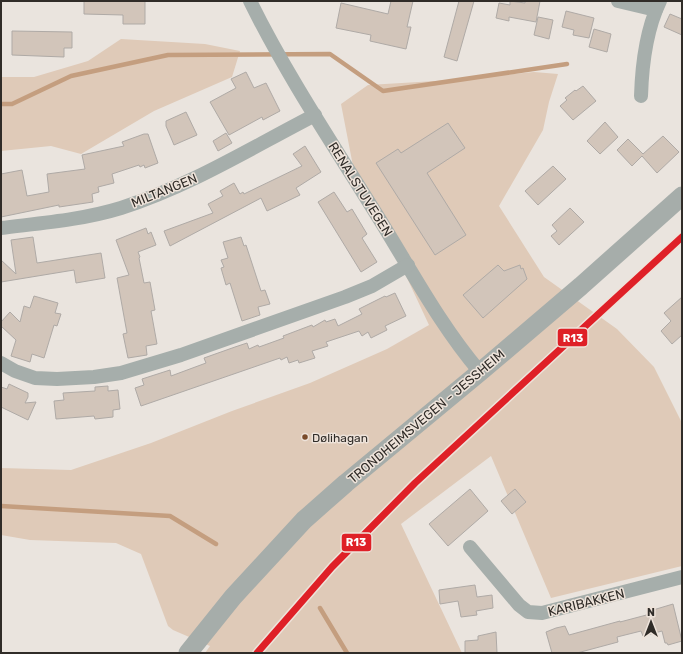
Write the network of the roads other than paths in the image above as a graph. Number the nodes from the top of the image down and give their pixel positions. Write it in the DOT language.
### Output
graph roads {
  1 [pos="250,1"];
  2 [pos="618,1"];
  3 [pos="658,6"];
  4 [pos="641,96"];
  5 [pos="315,115"];
  6 [pos="682,196"];
  7 [pos="1,228"];
  8 [pos="408,265"];
  9 [pos="1,363"];
  10 [pos="480,372"];
  11 [pos="470,547"];
  12 [pos="682,577"];
  13 [pos="188,653"];
  1 -- 5 [label="street, RENALSTUVEGEN"];
  2 -- 3 [label="street"];
  3 -- 4 [label="street"];
  5 -- 7 [label="street, MILTANGEN"];
  5 -- 8 [label="street, RENALSTUVEGEN"];
  6 -- 10 [label="main road, TRONDHEIMSVEGEN - JESSHEIM"];
  8 -- 9 [label="street"];
  8 -- 10 [label="street, RENALSTUVEGEN"];
  10 -- 13 [label="main road, TRONDHEIMSVEGEN - JESSHEIM"];
  11 -- 12 [label="street, KARIBAKKEN"];
}
